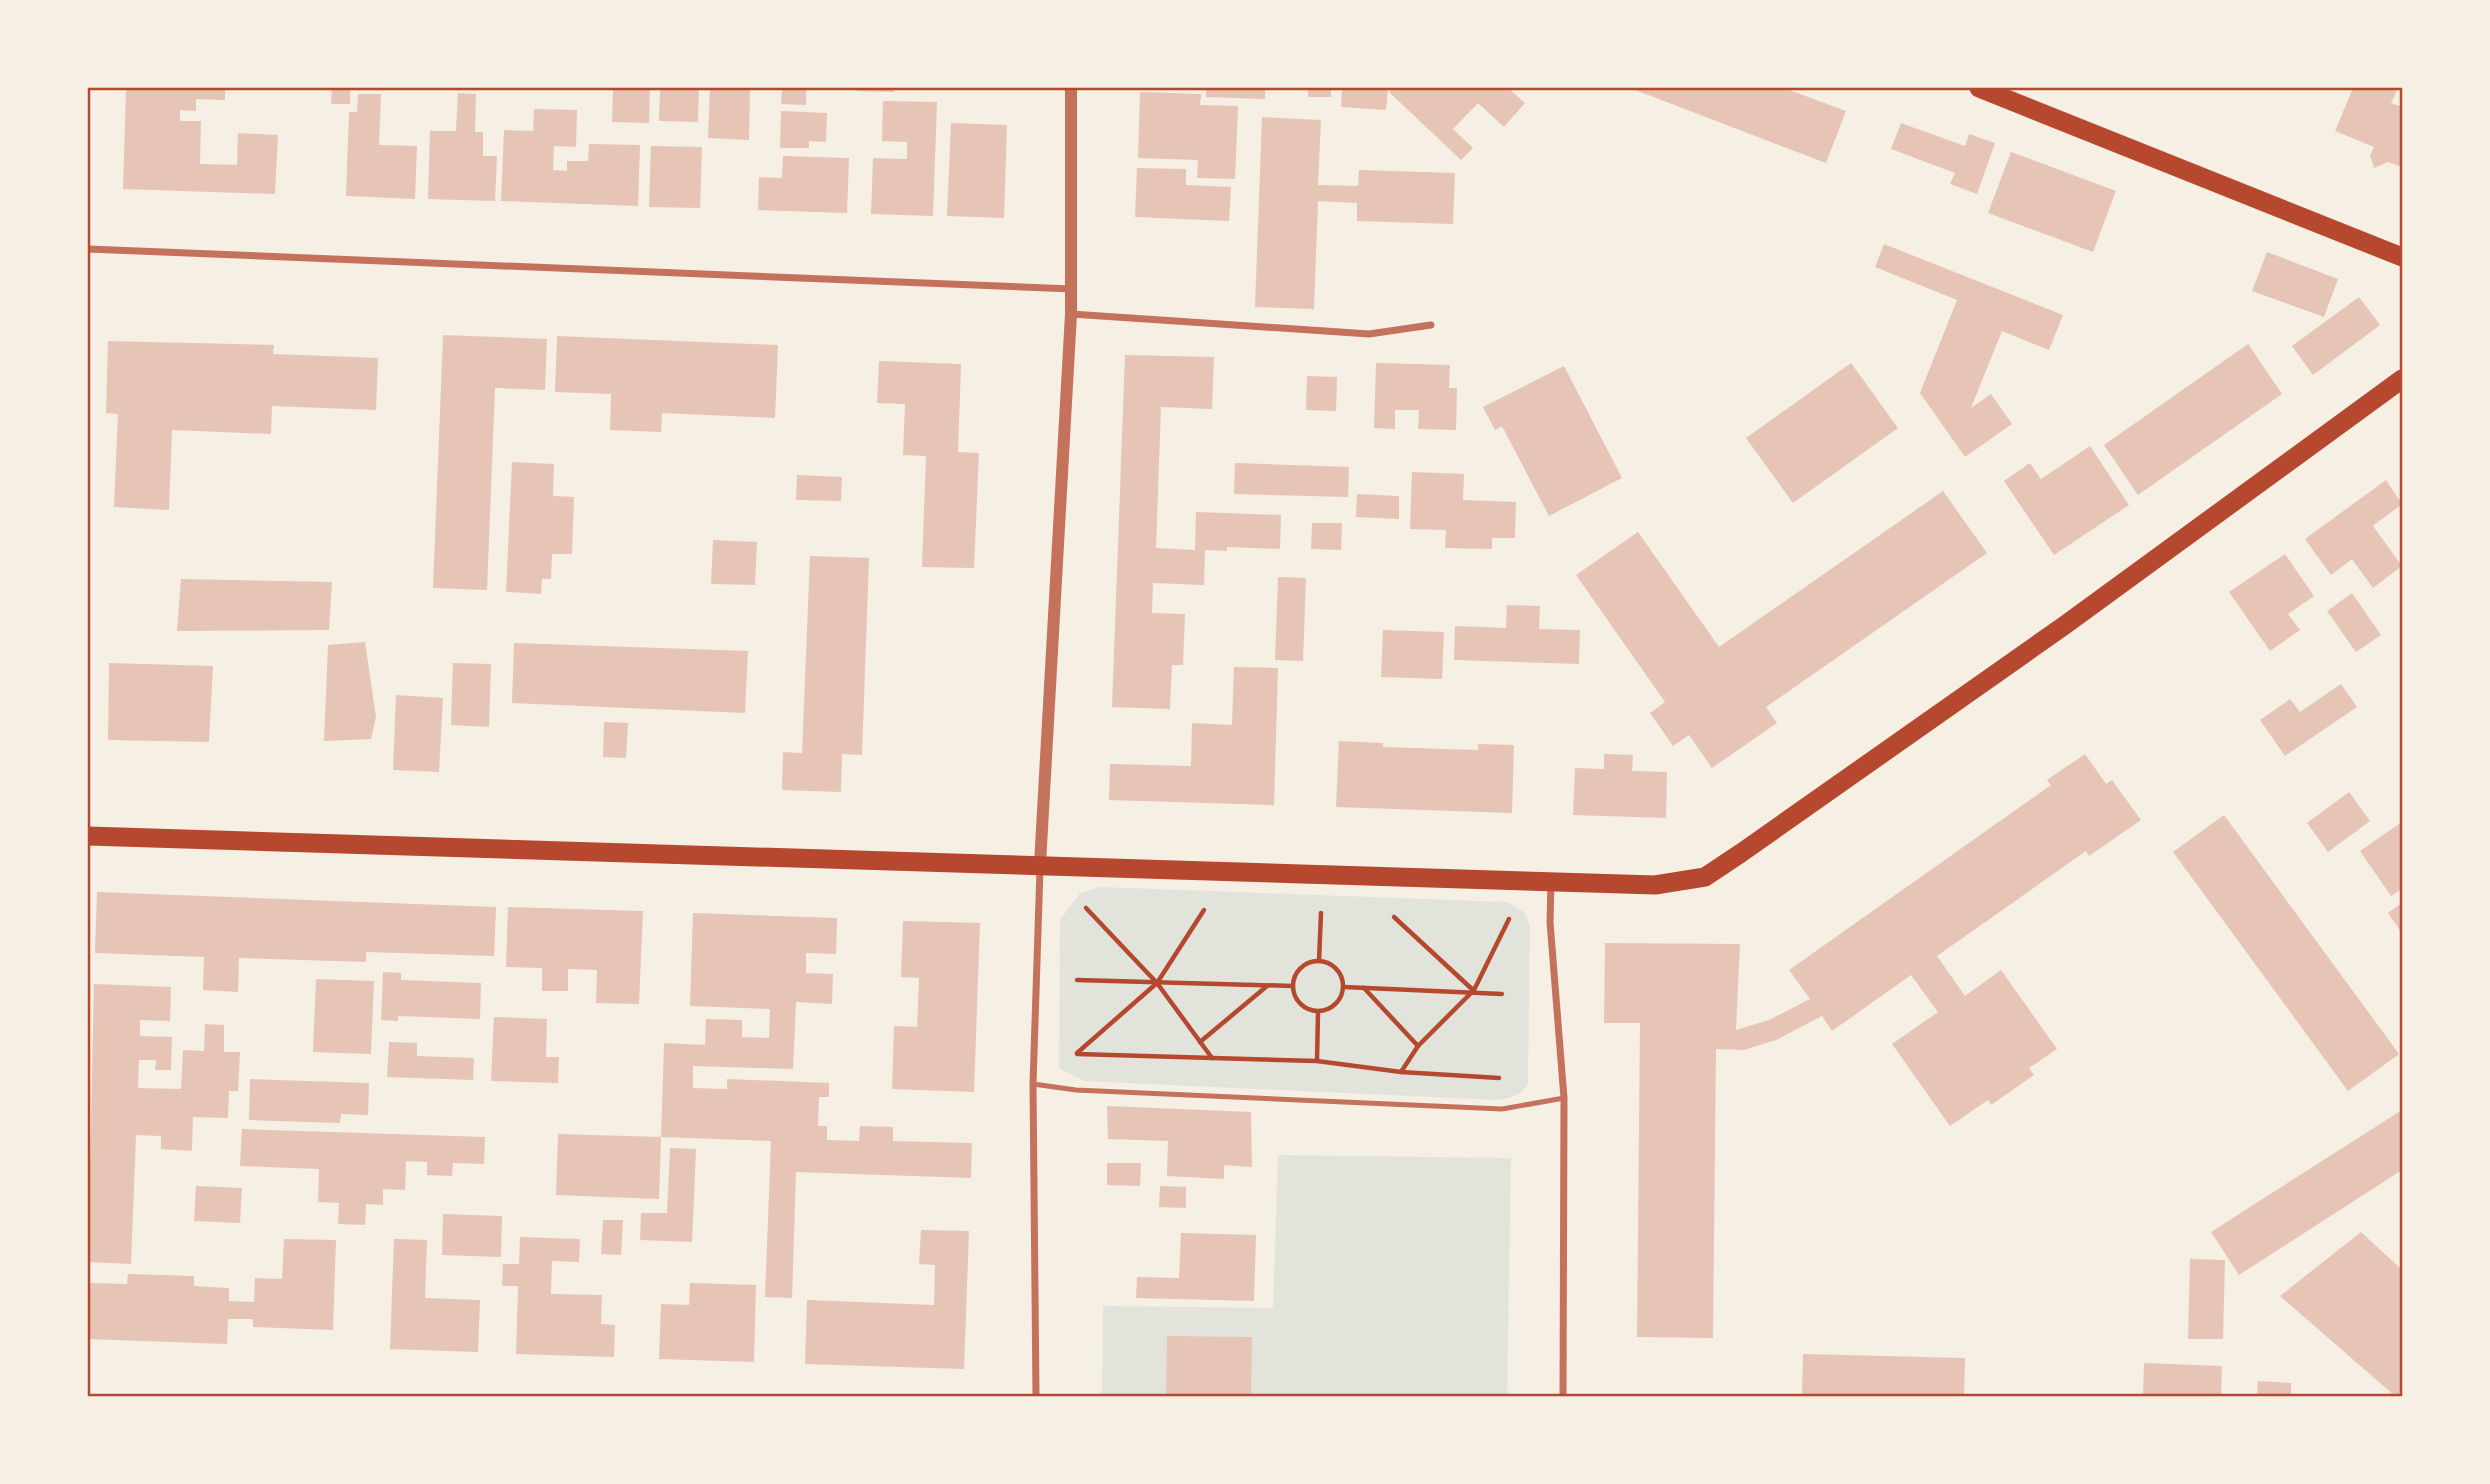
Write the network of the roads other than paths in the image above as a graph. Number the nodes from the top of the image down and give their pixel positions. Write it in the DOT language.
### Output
graph roads {
  1 [pos="1071,88"];
  2 [pos="1979,88"];
  3 [pos="88,249"];
  4 [pos="2403,257"];
  5 [pos="1072,289"];
  6 [pos="1071,314"];
  7 [pos="1431,326"];
  8 [pos="2403,379"];
  9 [pos="88,836"];
  10 [pos="1040,864"];
  11 [pos="1551,882"];
  12 [pos="1033,1084"];
  13 [pos="1564,1098"];
  14 [pos="1036,1396"];
  15 [pos="1563,1396"];
  1 -- 5 [label="street"];
  2 -- 4 [label="highway"];
  3 -- 5 [label="street"];
  5 -- 6 [label="street"];
  6 -- 7 [label="street"];
  6 -- 10 [label="street"];
  8 -- 11 [label="highway"];
  9 -- 10 [label="highway"];
  10 -- 11 [label="highway"];
  10 -- 12 [label="street"];
  11 -- 13 [label="street"];
  12 -- 13 [label="lane"];
  12 -- 14 [label="street"];
  13 -- 15 [label="street"];
}
